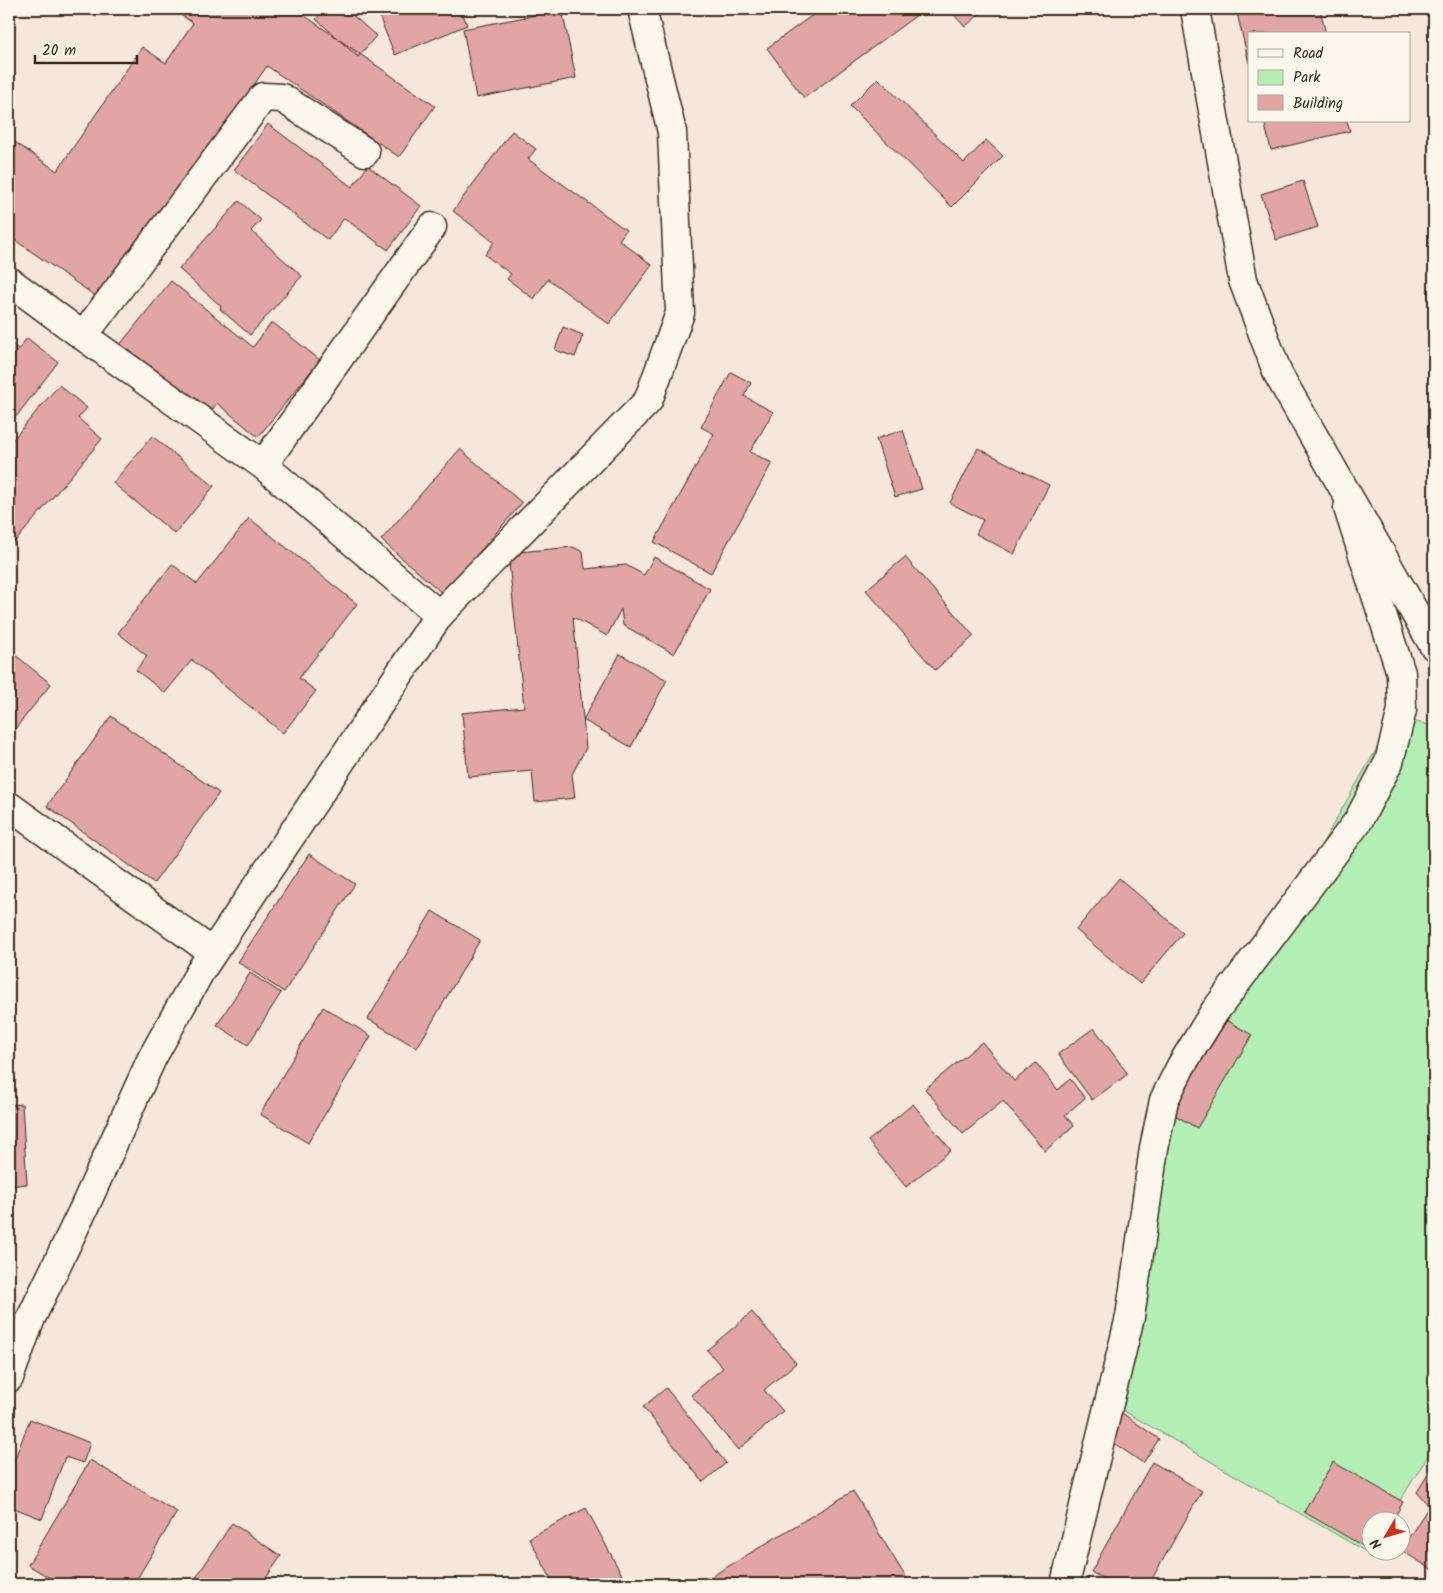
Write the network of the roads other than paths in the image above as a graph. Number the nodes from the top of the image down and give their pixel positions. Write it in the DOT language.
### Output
graph roads {
  1 [pos="642,9"];
  2 [pos="1194,9"];
  3 [pos="365,152"];
  4 [pos="432,227"];
  5 [pos="9,281"];
  6 [pos="83,336"];
  7 [pos="262,465"];
  8 [pos="1339,480"];
  9 [pos="439,614"];
  10 [pos="1434,646"];
  11 [pos="9,806"];
  12 [pos="212,952"];
  13 [pos="31,1318"];
  14 [pos="9,1336"];
  15 [pos="9,1378"];
  16 [pos="1065,1584"];
  1 -- 9 [label="street"];
  2 -- 8 [label="street"];
  3 -- 6 [label="street"];
  4 -- 7 [label="street"];
  5 -- 6 [label="street"];
  6 -- 7 [label="street"];
  7 -- 9 [label="street"];
  8 -- 10 [label="street"];
  8 -- 16 [label="street"];
  9 -- 12 [label="street"];
  11 -- 12 [label="street"];
  12 -- 13 [label="street"];
  13 -- 14 [label="street"];
  13 -- 15 [label="street"];
}
